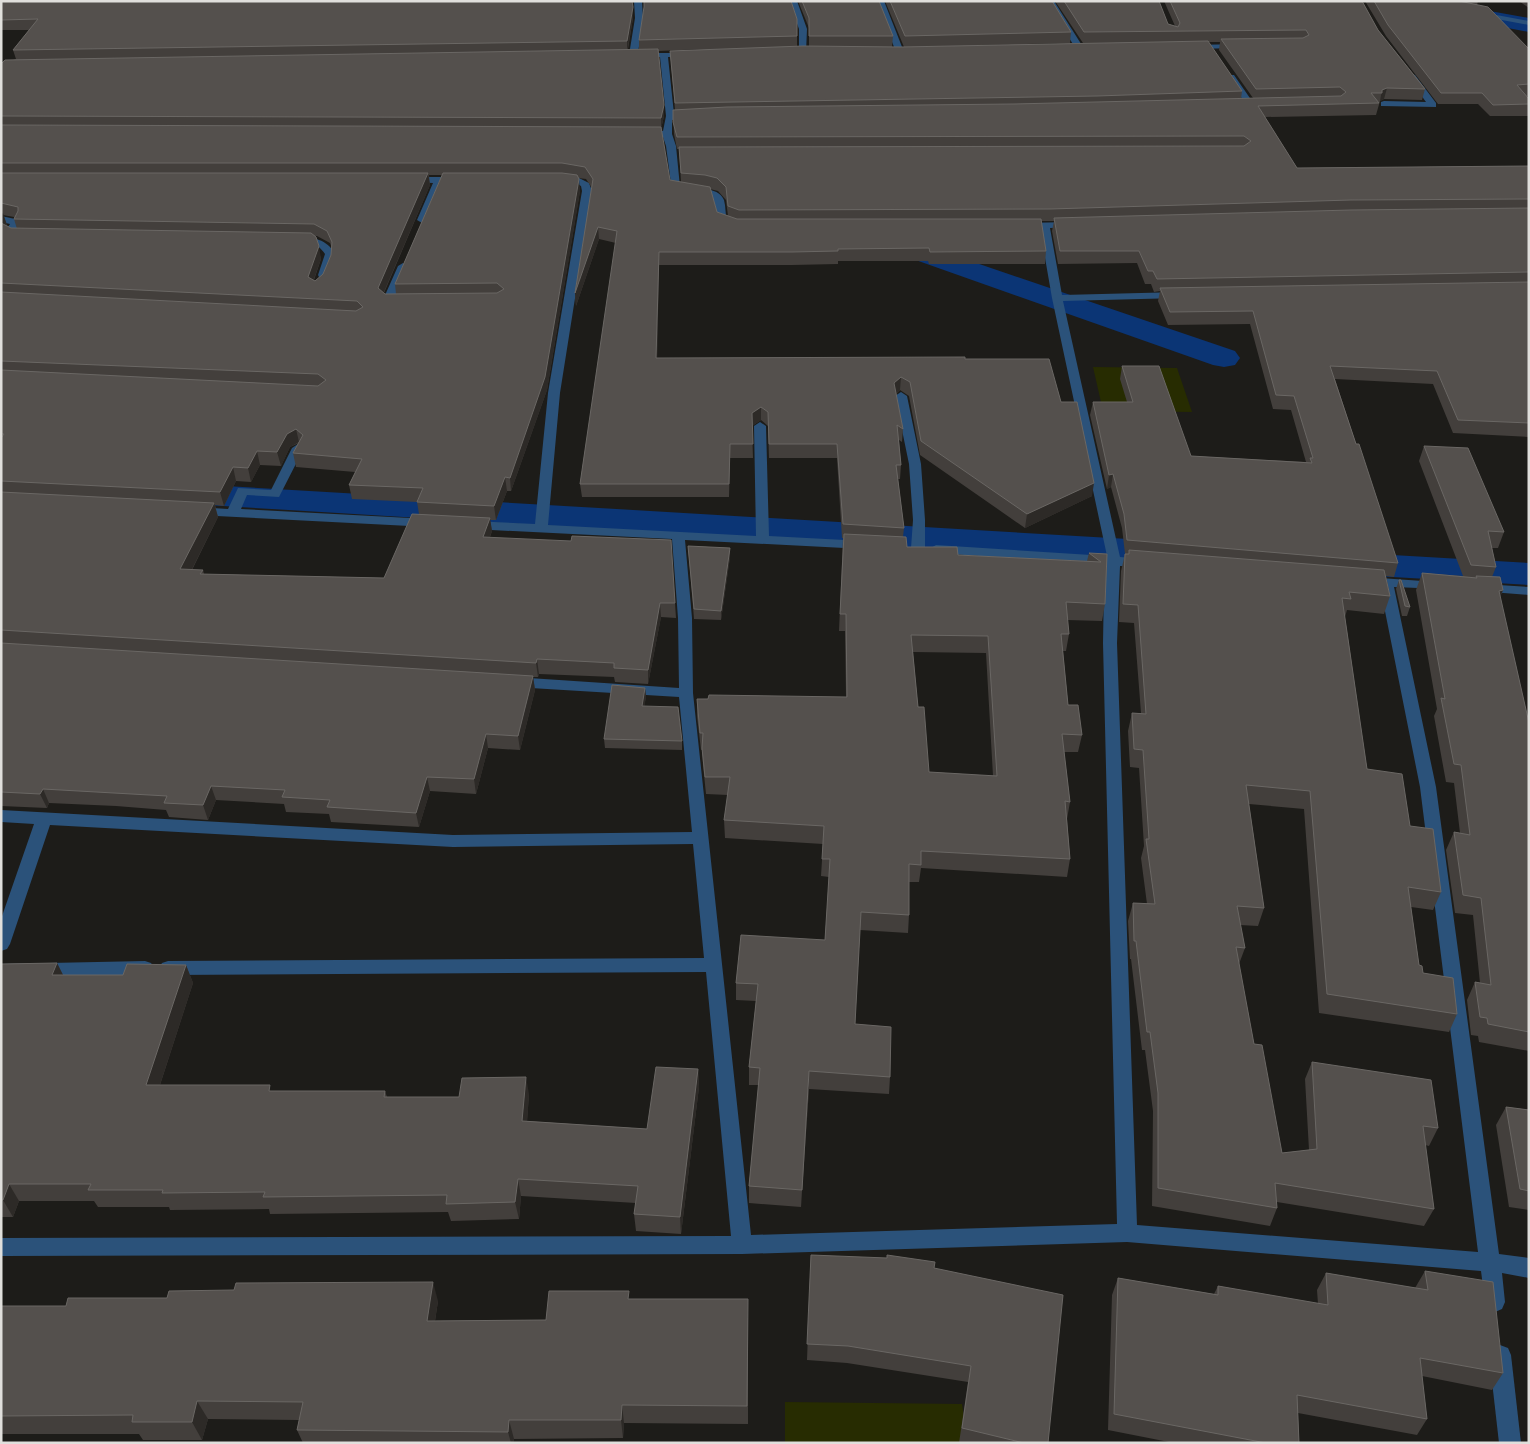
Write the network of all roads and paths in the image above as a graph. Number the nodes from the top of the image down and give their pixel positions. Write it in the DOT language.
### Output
graph roads {
  1 [pos="638,1"];
  2 [pos="793,1"];
  3 [pos="880,1"];
  4 [pos="1050,1"];
  5 [pos="1472,12"];
  6 [pos="1529,22"];
  7 [pos="1246,46"];
  8 [pos="1079,47"];
  9 [pos="1089,47"];
  10 [pos="1182,47"];
  11 [pos="1210,47"];
  12 [pos="1069,48"];
  13 [pos="813,51"];
  14 [pos="890,52"];
  15 [pos="900,52"];
  16 [pos="910,52"];
  17 [pos="633,55"];
  18 [pos="664,55"];
  19 [pos="702,55"];
  20 [pos="1216,55"];
  21 [pos="623,56"];
  22 [pos="1227,71"];
  23 [pos="1409,73"];
  24 [pos="1250,104"];
  25 [pos="1259,104"];
  26 [pos="1384,104"];
  27 [pos="1237,106"];
  28 [pos="698,115"];
  29 [pos="670,117"];
  30 [pos="638,134"];
  31 [pos="667,134"];
  32 [pos="400,180"];
  33 [pos="439,180"];
  34 [pos="468,180"];
  35 [pos="554,180"];
  36 [pos="1,219"];
  37 [pos="1084,225"];
  38 [pos="748,226"];
  39 [pos="1015,226"];
  40 [pos="1045,226"];
  41 [pos="417,232"];
  42 [pos="29,236"];
  43 [pos="287,240"];
  44 [pos="406,259"];
  45 [pos="317,288"];
  46 [pos="1186,295"];
  47 [pos="1057,298"];
  48 [pos="406,302"];
  49 [pos="901,396"];
  50 [pos="760,426"];
  51 [pos="298,448"];
  52 [pos="184,510"];
  53 [pos="232,512"];
  54 [pos="442,524"];
  55 [pos="462,525"];
  56 [pos="541,525"];
  57 [pos="678,536"];
  58 [pos="763,536"];
  59 [pos="879,546"];
  60 [pos="1114,560"];
  61 [pos="1163,564"];
  62 [pos="1367,581"];
  63 [pos="1386,582"];
  64 [pos="1453,587"];
  65 [pos="1472,588"];
  66 [pos="1529,591"];
  67 [pos="498,681"];
  68 [pos="686,693"];
  69 [pos="1,816"];
  70 [pos="44,818"];
  71 [pos="701,838"];
  72 [pos="1,944"];
  73 [pos="714,965"];
  74 [pos="1,971"];
  75 [pos="1127,1233"];
  76 [pos="742,1245"];
  77 [pos="1,1247"];
  78 [pos="1490,1262"];
  79 [pos="1529,1268"];
  80 [pos="1510,1443"];
  1 -- 17 [label="street"];
  2 -- 13 [label="street"];
  3 -- 15 [label="street"];
  4 -- 8 [label="street"];
  5 -- 6 [label="street"];
  7 -- 11 [label="street"];
  8 -- 9 [label="street"];
  8 -- 12 [label="street"];
  10 -- 11 [label="street"];
  11 -- 20 [label="street"];
  14 -- 15 [label="street"];
  15 -- 16 [label="street"];
  17 -- 18 [label="street"];
  17 -- 21 [label="street"];
  18 -- 19 [label="street"];
  18 -- 29 [label="street"];
  22 -- 24 [label="street"];
  23 -- 26 [label="street"];
  24 -- 25 [label="street"];
  24 -- 27 [label="street"];
  28 -- 29 [label="street"];
  29 -- 31 [label="street"];
  30 -- 31 [label="street"];
  31 -- 38 [label="street"];
  32 -- 33 [label="street"];
  33 -- 34 [label="street"];
  33 -- 41 [label="street"];
  35 -- 56 [label="street"];
  36 -- 42 [label="street"];
  37 -- 40 [label="street"];
  39 -- 40 [label="street"];
  40 -- 47 [label="street"];
  43 -- 45 [label="street"];
  44 -- 48 [label="street"];
  46 -- 47 [label="street"];
  47 -- 60 [label="street"];
  49 -- 60 [label="street"];
  50 -- 58 [label="street"];
  51 -- 53 [label="street"];
  52 -- 53 [label="street"];
  53 -- 54 [label="street"];
  55 -- 56 [label="street"];
  56 -- 57 [label="street"];
  57 -- 58 [label="street"];
  57 -- 68 [label="street"];
  58 -- 59 [label="street"];
  60 -- 61 [label="street"];
  60 -- 75 [label="street"];
  62 -- 63 [label="street"];
  63 -- 64 [label="street"];
  63 -- 78 [label="street"];
  65 -- 66 [label="street"];
  67 -- 68 [label="street"];
  68 -- 71 [label="street"];
  69 -- 70 [label="street"];
  70 -- 71 [label="street"];
  70 -- 72 [label="street"];
  71 -- 73 [label="street"];
  73 -- 74 [label="street"];
  73 -- 76 [label="street"];
  75 -- 76 [label="street"];
  75 -- 78 [label="street"];
  76 -- 77 [label="street"];
  78 -- 79 [label="street"];
  78 -- 80 [label="street"];
}
